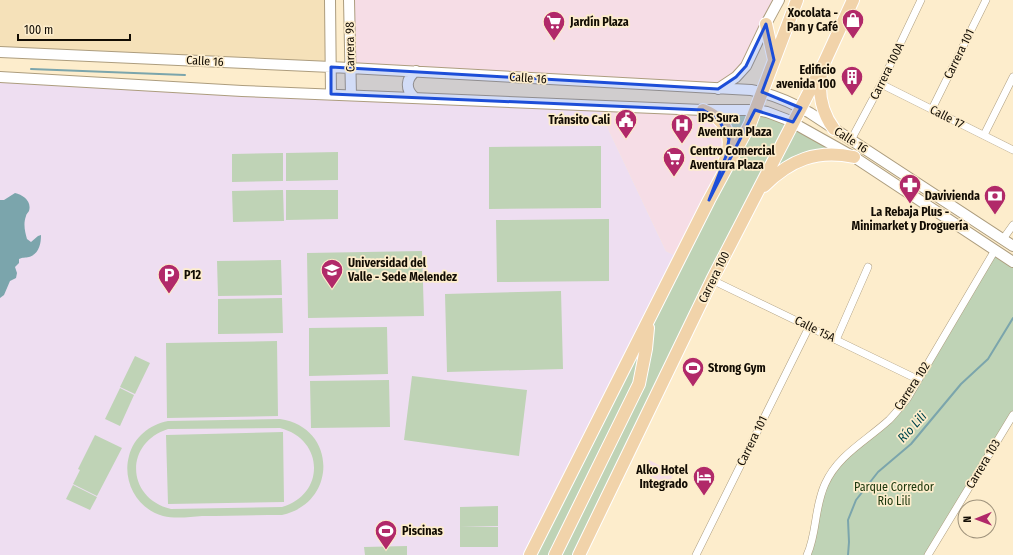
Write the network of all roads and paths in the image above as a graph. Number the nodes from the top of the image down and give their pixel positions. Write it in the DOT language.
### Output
graph roads {
  1 [pos="330,0"];
  2 [pos="335,0"];
  3 [pos="349,0"];
  4 [pos="779,0"];
  5 [pos="797,0"];
  6 [pos="853,0"];
  7 [pos="921,0"];
  8 [pos="986,0"];
  9 [pos="766,24"];
  10 [pos="0,52"];
  11 [pos="774,60"];
  12 [pos="825,61"];
  13 [pos="331,66"];
  14 [pos="350,68"];
  15 [pos="416,71"];
  16 [pos="0,77"];
  17 [pos="1013,77"];
  18 [pos="881,84"];
  19 [pos="718,89"];
  20 [pos="762,92"];
  21 [pos="331,94"];
  22 [pos="351,95"];
  23 [pos="414,97"];
  24 [pos="801,108"];
  25 [pos="932,109"];
  26 [pos="703,110"];
  27 [pos="755,110"];
  28 [pos="793,122"];
  29 [pos="834,129"];
  30 [pos="984,135"];
  31 [pos="851,140"];
  32 [pos="1013,150"];
  33 [pos="854,157"];
  34 [pos="756,193"];
  35 [pos="709,200"];
  36 [pos="1013,225"];
  37 [pos="1003,239"];
  38 [pos="1013,246"];
  39 [pos="995,250"];
  40 [pos="1013,262"];
  41 [pos="868,267"];
  42 [pos="712,280"];
  43 [pos="648,322"];
  44 [pos="809,327"];
  45 [pos="836,340"];
  46 [pos="917,379"];
  47 [pos="1013,415"];
  48 [pos="530,555"];
  49 [pos="554,555"];
  50 [pos="579,555"];
  51 [pos="696,555"];
  52 [pos="807,555"];
  53 [pos="928,555"];
  1 -- 13 [label="street, Carrera 98"];
  2 -- 3 [label="street"];
  3 -- 14 [label="street, Carrera 98"];
  4 -- 9 [label="street"];
  5 -- 11 [label="main road"];
  6 -- 12 [label="main road, Carrera 100"];
  7 -- 18 [label="street, Carrera 100A"];
  8 -- 25 [label="street, Carrera 101"];
  9 -- 11 [label="main road"];
  9 -- 19 [label="street"];
  10 -- 13 [label="street, Calle 16"];
  11 -- 20 [label="main road"];
  12 -- 24 [label="main road, Carrera 100"];
  12 -- 29 [label="main road"];
  13 -- 14 [label="street, Calle 16"];
  13 -- 21 [label="street, Carrera 98"];
  14 -- 15 [label="street, Calle 16"];
  14 -- 22 [label="street, Carrera 98"];
  15 -- 19 [label="street, Calle 16"];
  15 -- 23 [label="street"];
  16 -- 21 [label="street, Calle 16"];
  17 -- 30 [label="street"];
  18 -- 25 [label="street, Calle 17"];
  18 -- 31 [label="street, Carrera 100A"];
  19 -- 20 [label="street, Calle 16"];
  20 -- 24 [label="street, Calle 16"];
  20 -- 27 [label="main road"];
  21 -- 22 [label="street, Calle 16"];
  22 -- 23 [label="street, Calle 16"];
  23 -- 26 [label="street, Calle 16"];
  24 -- 28 [label="main road, Carrera 100"];
  24 -- 29 [label="street, Calle 16"];
  25 -- 30 [label="street, Calle 17"];
  26 -- 27 [label="street, Calle 16"];
  26 -- 35 [label="main road"];
  27 -- 28 [label="street, Calle 16"];
  27 -- 35 [label="main road"];
  28 -- 33 [label="street, Calle 16"];
  28 -- 34 [label="main road, Carrera 100"];
  29 -- 31 [label="street, Calle 16"];
  30 -- 32 [label="street, Calle 17"];
  31 -- 37 [label="street, Calle 16"];
  33 -- 34 [label="main road"];
  33 -- 39 [label="street, Calle 16"];
  34 -- 42 [label="main road, Carrera 100"];
  35 -- 43 [label="main road"];
  36 -- 37 [label="street"];
  37 -- 38 [label="street, Calle 16"];
  39 -- 40 [label="street, Calle 16"];
  39 -- 46 [label="street, Carrera 102"];
  41 -- 45 [label="street"];
  42 -- 44 [label="street, Calle 15A"];
  42 -- 50 [label="main road, Carrera 100"];
  43 -- 48 [label="main road"];
  43 -- 49 [label="main road"];
  44 -- 45 [label="street, Calle 15A"];
  44 -- 51 [label="street, Carrera 101"];
  45 -- 46 [label="street, Calle 15A"];
  46 -- 52 [label="street, Carrera 102"];
  47 -- 53 [label="street, Carrera 103"];
}
